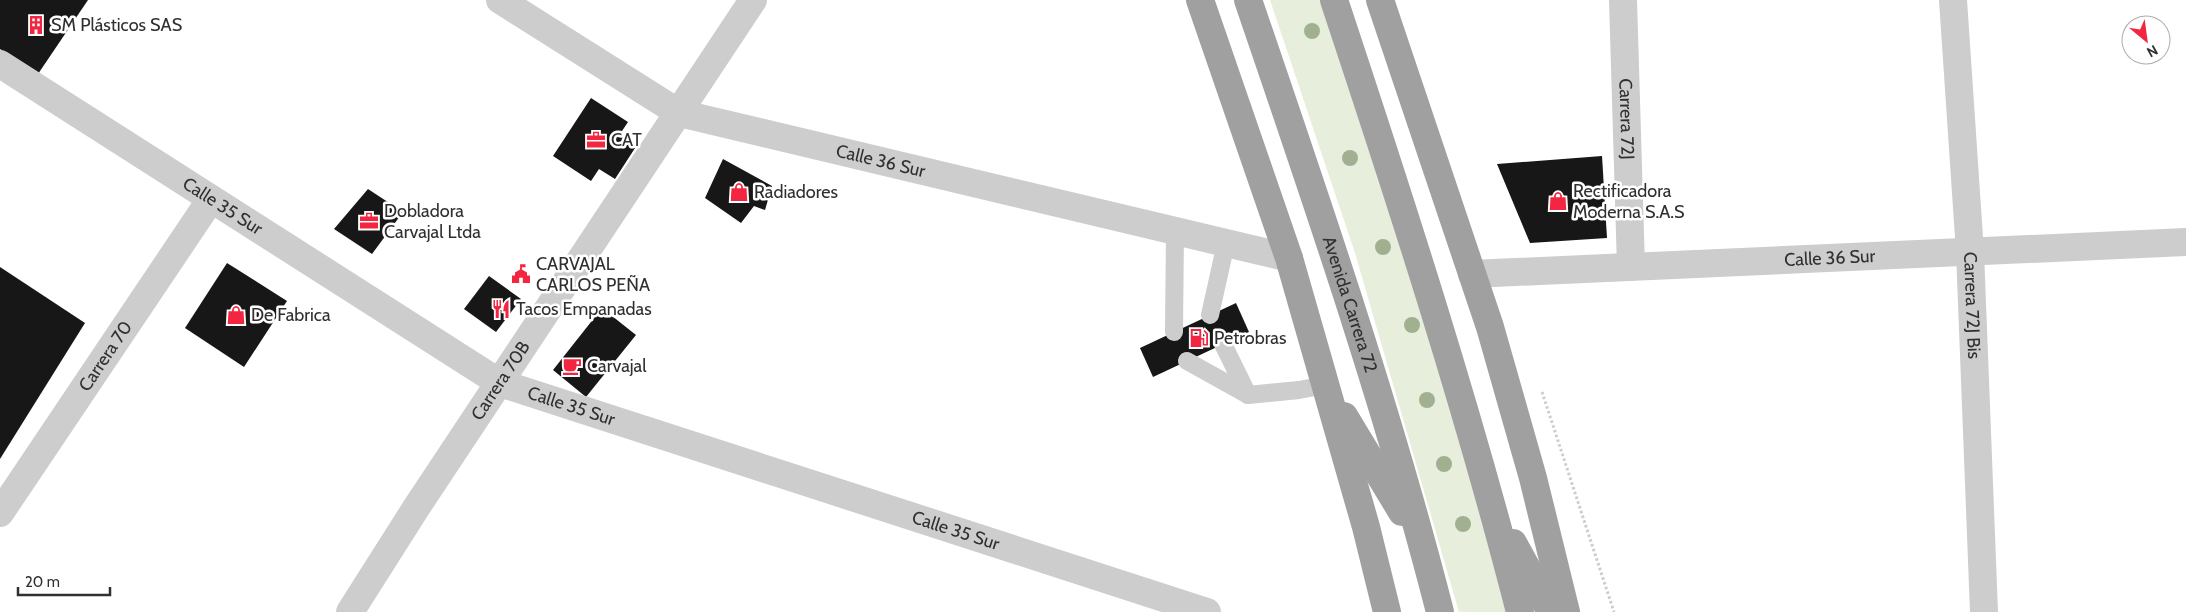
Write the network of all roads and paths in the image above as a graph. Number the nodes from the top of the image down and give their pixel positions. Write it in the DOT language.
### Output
graph roads {
  1 [pos="500,0"];
  2 [pos="753,0"];
  3 [pos="1200,0"];
  4 [pos="1248,0"];
  5 [pos="1334,0"];
  6 [pos="1380,0"];
  7 [pos="1623,0"];
  8 [pos="1953,0"];
  9 [pos="0,64"];
  10 [pos="679,113"];
  11 [pos="211,199"];
  12 [pos="1175,231"];
  13 [pos="2186,242"];
  14 [pos="1226,244"];
  15 [pos="1970,252"];
  16 [pos="1288,258"];
  17 [pos="1630,266"];
  18 [pos="1472,274"];
  19 [pos="1210,315"];
  20 [pos="1174,332"];
  21 [pos="1223,344"];
  22 [pos="1187,361"];
  23 [pos="500,383"];
  24 [pos="1325,385"];
  25 [pos="1248,395"];
  26 [pos="1493,508"];
  27 [pos="0,513"];
  28 [pos="1423,548"];
  29 [pos="350,612"];
  30 [pos="1207,612"];
  31 [pos="1387,612"];
  32 [pos="1440,612"];
  33 [pos="1520,612"];
  34 [pos="1551,612"];
  35 [pos="1566,612"];
  36 [pos="1984,612"];
  1 -- 10 [label="street, Calle 36 Sur"];
  2 -- 10 [label="street, Carrera 70B"];
  3 -- 16 [label="highway"];
  4 -- 28 [label="highway, Avenida Carrera 72"];
  5 -- 26 [label="highway"];
  6 -- 18 [label="highway"];
  7 -- 17 [label="street, Carrera 72J"];
  8 -- 15 [label="street, Carrera 72J Bis"];
  9 -- 11 [label="street, Calle 35 Sur"];
  10 -- 12 [label="street, Calle 36 Sur"];
  10 -- 23 [label="street, Carrera 70B"];
  11 -- 23 [label="street, Calle 35 Sur"];
  11 -- 27 [label="street, Carrera 70"];
  12 -- 14 [label="street, Calle 36 Sur"];
  12 -- 20 [label="lane"];
  13 -- 15 [label="street, Calle 36 Sur"];
  14 -- 16 [label="street, Calle 36 Sur"];
  14 -- 19 [label="lane"];
  15 -- 17 [label="street, Calle 36 Sur"];
  15 -- 36 [label="street, Carrera 72J Bis"];
  16 -- 24 [label="highway"];
  17 -- 18 [label="street, Calle 36 Sur"];
  18 -- 35 [label="highway"];
  21 -- 25 [label="lane"];
  22 -- 25 [label="lane"];
  23 -- 29 [label="street, Carrera 70B"];
  23 -- 30 [label="street, Calle 35 Sur"];
  24 -- 25 [label="lane"];
  24 -- 28 [label="highway"];
  24 -- 31 [label="highway"];
  26 -- 33 [label="highway"];
  26 -- 34 [label="highway"];
  28 -- 32 [label="highway, Avenida Carrera 72"];
}
